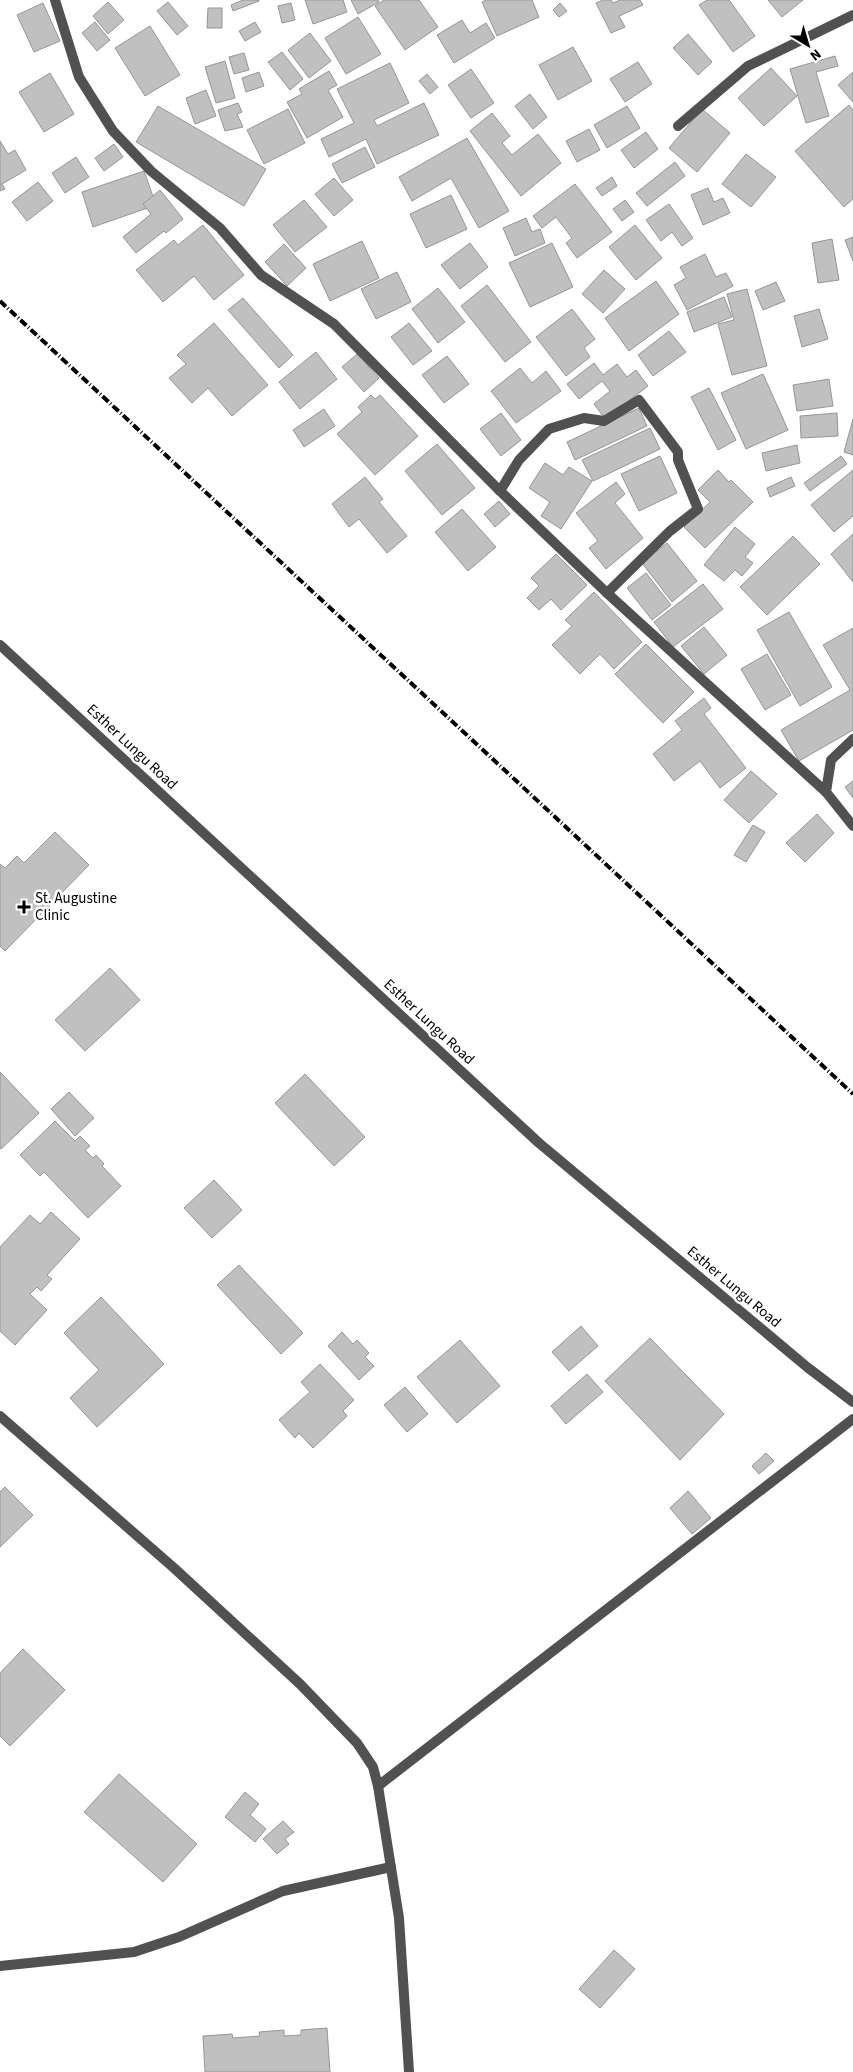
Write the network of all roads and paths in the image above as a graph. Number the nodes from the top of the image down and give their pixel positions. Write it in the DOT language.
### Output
graph roads {
  1 [pos="56,0"];
  2 [pos="853,15"];
  3 [pos="678,126"];
  4 [pos="500,491"];
  5 [pos="607,593"];
  6 [pos="0,646"];
  7 [pos="853,739"];
  8 [pos="826,792"];
  9 [pos="853,826"];
  10 [pos="853,1402"];
  11 [pos="0,1416"];
  12 [pos="853,1419"];
  13 [pos="378,1786"];
  14 [pos="392,1867"];
  15 [pos="0,1966"];
  16 [pos="409,2072"];
  1 -- 4 [label="street"];
  2 -- 3 [label="street"];
  4 -- 5 [label="street"];
  4 -- 5 [label="street"];
  5 -- 8 [label="street"];
  6 -- 10 [label="street, Esther Lungu Road"];
  7 -- 8 [label="street"];
  8 -- 9 [label="street"];
  11 -- 13 [label="street"];
  12 -- 13 [label="street"];
  13 -- 14 [label="street"];
  14 -- 15 [label="street"];
  14 -- 16 [label="street"];
}
